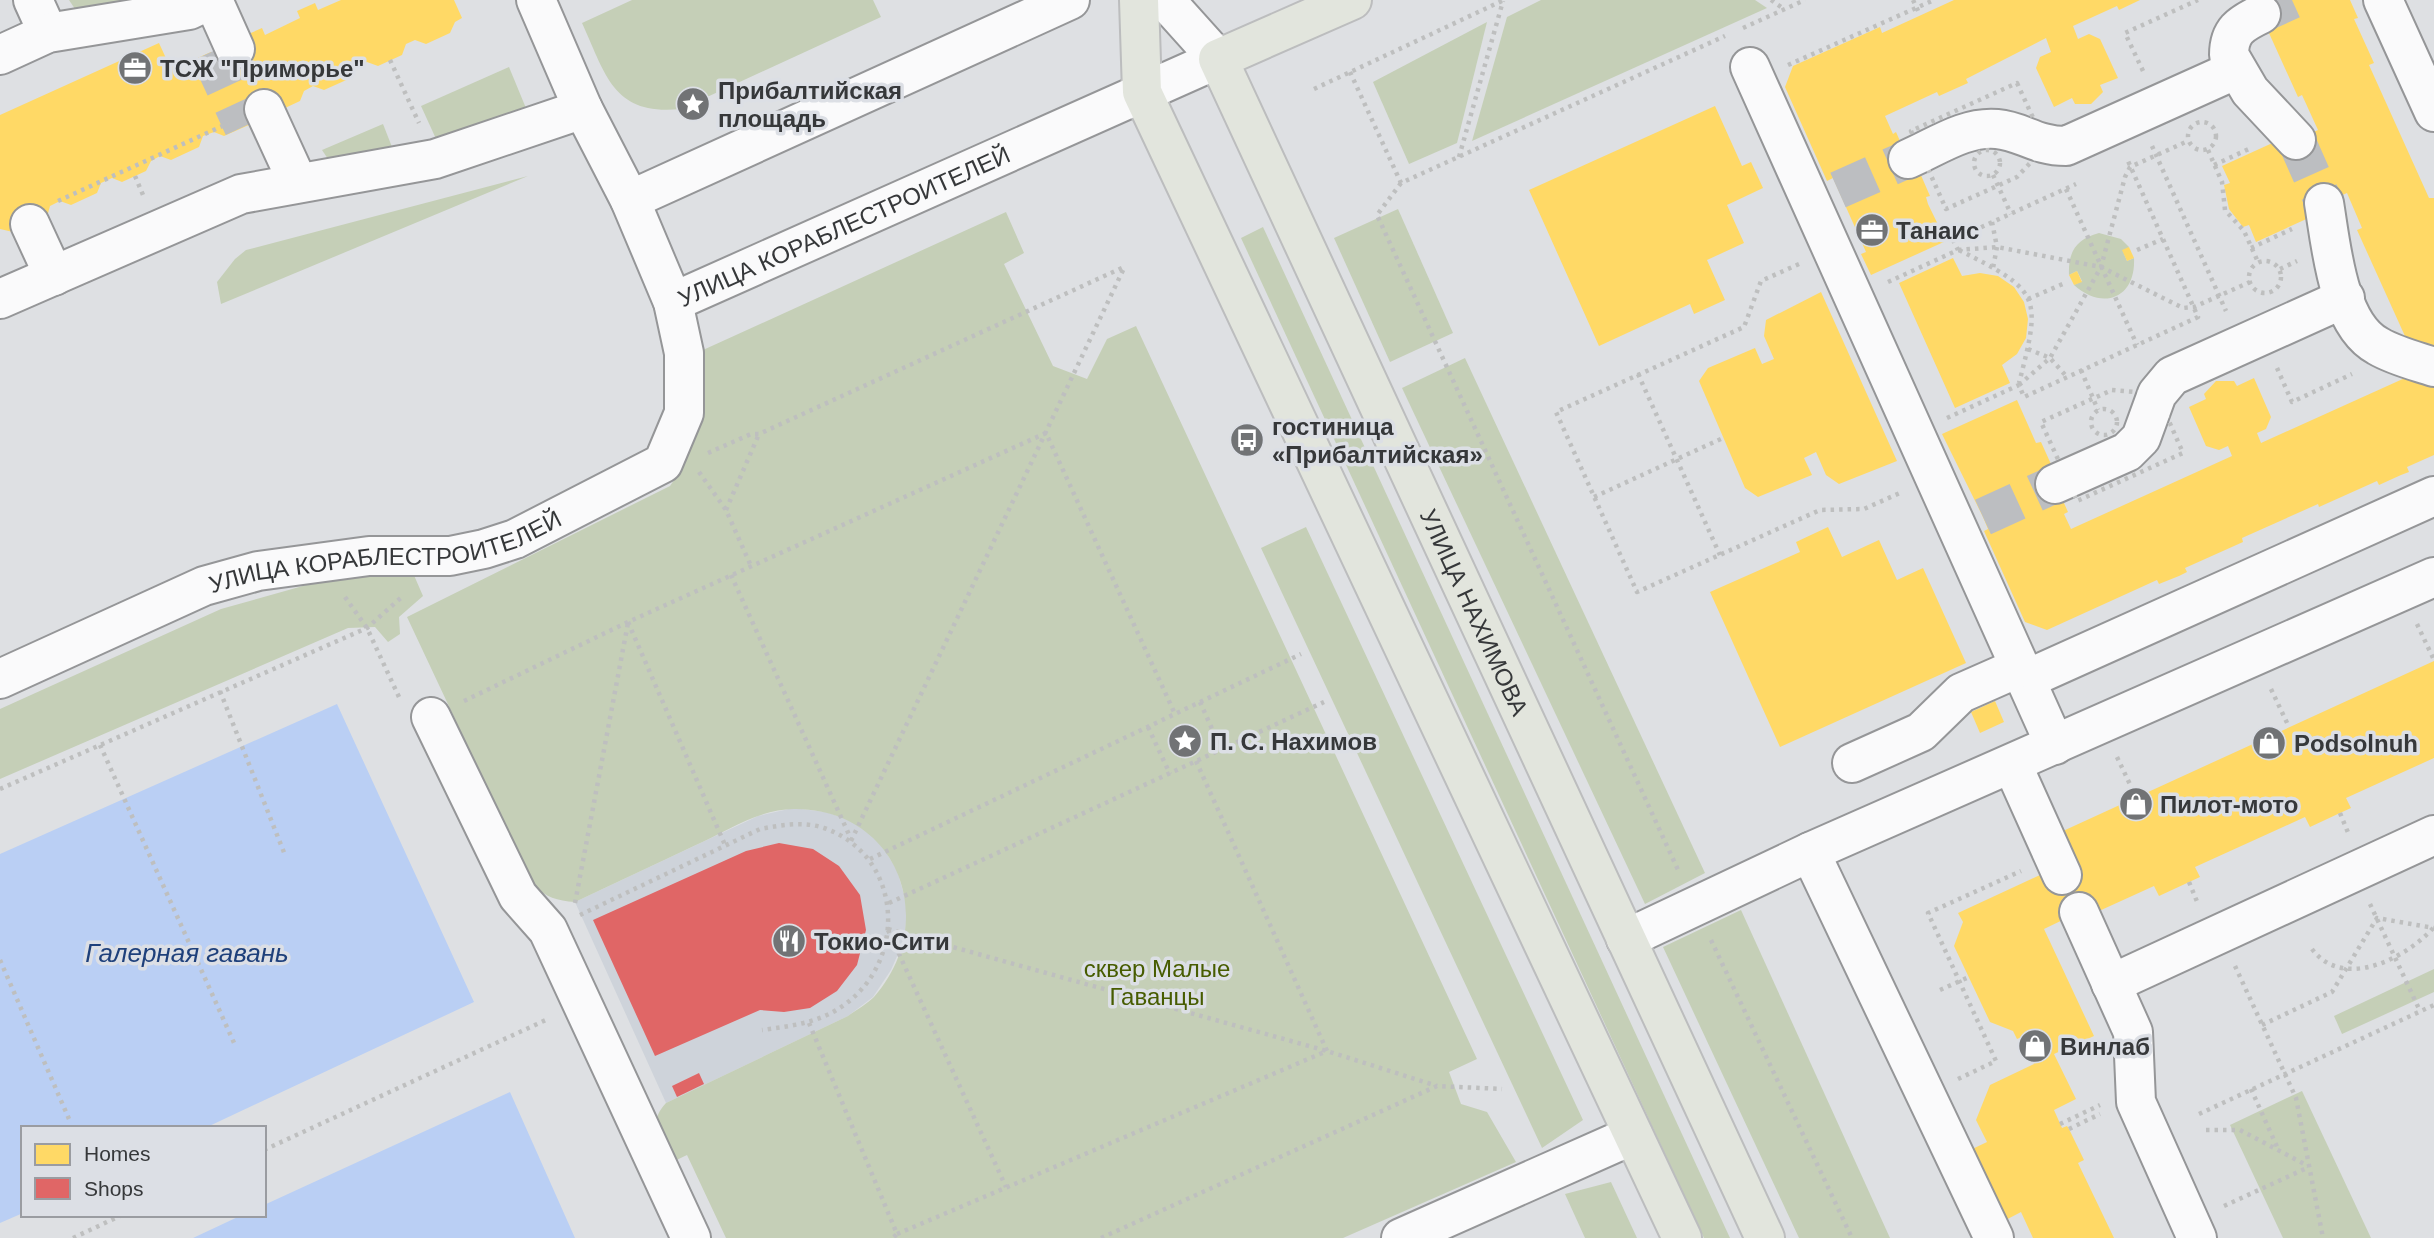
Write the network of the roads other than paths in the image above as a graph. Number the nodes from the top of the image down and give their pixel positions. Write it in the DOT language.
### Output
graph roads {
  1 [pos="536,0"];
  2 [pos="1070,0"];
  3 [pos="1139,0"];
  4 [pos="1165,0"];
  5 [pos="1352,0"];
  6 [pos="2384,0"];
  7 [pos="204,3"];
  8 [pos="2260,14"];
  9 [pos="41,16"];
  10 [pos="222,51"];
  11 [pos="0,55"];
  12 [pos="1218,59"];
  13 [pos="2235,70"];
  14 [pos="1753,73"];
  15 [pos="1142,92"];
  16 [pos="583,109"];
  17 [pos="2434,112"];
  18 [pos="248,118"];
  19 [pos="2295,139"];
  20 [pos="1914,156"];
  21 [pos="284,186"];
  22 [pos="630,200"];
  23 [pos="2324,203"];
  24 [pos="40,215"];
  25 [pos="54,276"];
  26 [pos="2345,298"];
  27 [pos="0,299"];
  28 [pos="673,302"];
  29 [pos="2434,368"];
  30 [pos="2061,482"];
  31 [pos="2434,495"];
  32 [pos="2434,577"];
  33 [pos="2023,674"];
  34 [pos="0,679"];
  35 [pos="430,717"];
  36 [pos="2055,745"];
  37 [pos="1852,763"];
  38 [pos="2012,764"];
  39 [pos="2434,835"];
  40 [pos="1810,852"];
  41 [pos="2062,875"];
  42 [pos="2079,912"];
  43 [pos="1626,939"];
  44 [pos="2111,984"];
  45 [pos="1633,1135"];
  46 [pos="691,1238"];
  47 [pos="1401,1238"];
  48 [pos="1682,1238"];
  49 [pos="1765,1238"];
  50 [pos="1994,1238"];
  51 [pos="2197,1238"];
  1 -- 16 [label="street"];
  2 -- 22 [label="street"];
  3 -- 15 [label="main road"];
  4 -- 12 [label="street, УЛИЦА НАХИМОВА"];
  5 -- 12 [label="main road, УЛИЦА КОРАБЛЕСТРОИТЕЛЕЙ"];
  6 -- 17 [label="street"];
  7 -- 9 [label="street"];
  7 -- 10 [label="street"];
  8 -- 13 [label="street"];
  9 -- 11 [label="street"];
  12 -- 15 [label="street, УЛИЦА КОРАБЛЕСТРОИТЕЛЕЙ"];
  12 -- 43 [label="main road, УЛИЦА НАХИМОВА"];
  13 -- 19 [label="street"];
  13 -- 20 [label="street"];
  14 -- 33 [label="street"];
  15 -- 28 [label="street, УЛИЦА КОРАБЛЕСТРОИТЕЛЕЙ"];
  15 -- 45 [label="main road"];
  16 -- 21 [label="street"];
  16 -- 22 [label="street"];
  18 -- 21 [label="street"];
  21 -- 25 [label="street"];
  22 -- 28 [label="street"];
  23 -- 26 [label="street"];
  24 -- 25 [label="street"];
  25 -- 27 [label="street"];
  26 -- 29 [label="street"];
  26 -- 30 [label="street"];
  28 -- 34 [label="street, УЛИЦА КОРАБЛЕСТРОИТЕЛЕЙ"];
  31 -- 33 [label="street"];
  32 -- 36 [label="street"];
  33 -- 36 [label="street"];
  33 -- 37 [label="street"];
  35 -- 46 [label="street"];
  36 -- 38 [label="street"];
  38 -- 40 [label="street"];
  38 -- 41 [label="street"];
  39 -- 44 [label="street"];
  40 -- 43 [label="street"];
  40 -- 50 [label="street"];
  42 -- 44 [label="street"];
  43 -- 49 [label="main road, УЛИЦА НАХИМОВА"];
  44 -- 51 [label="street"];
  45 -- 47 [label="street"];
  45 -- 48 [label="main road"];
}
